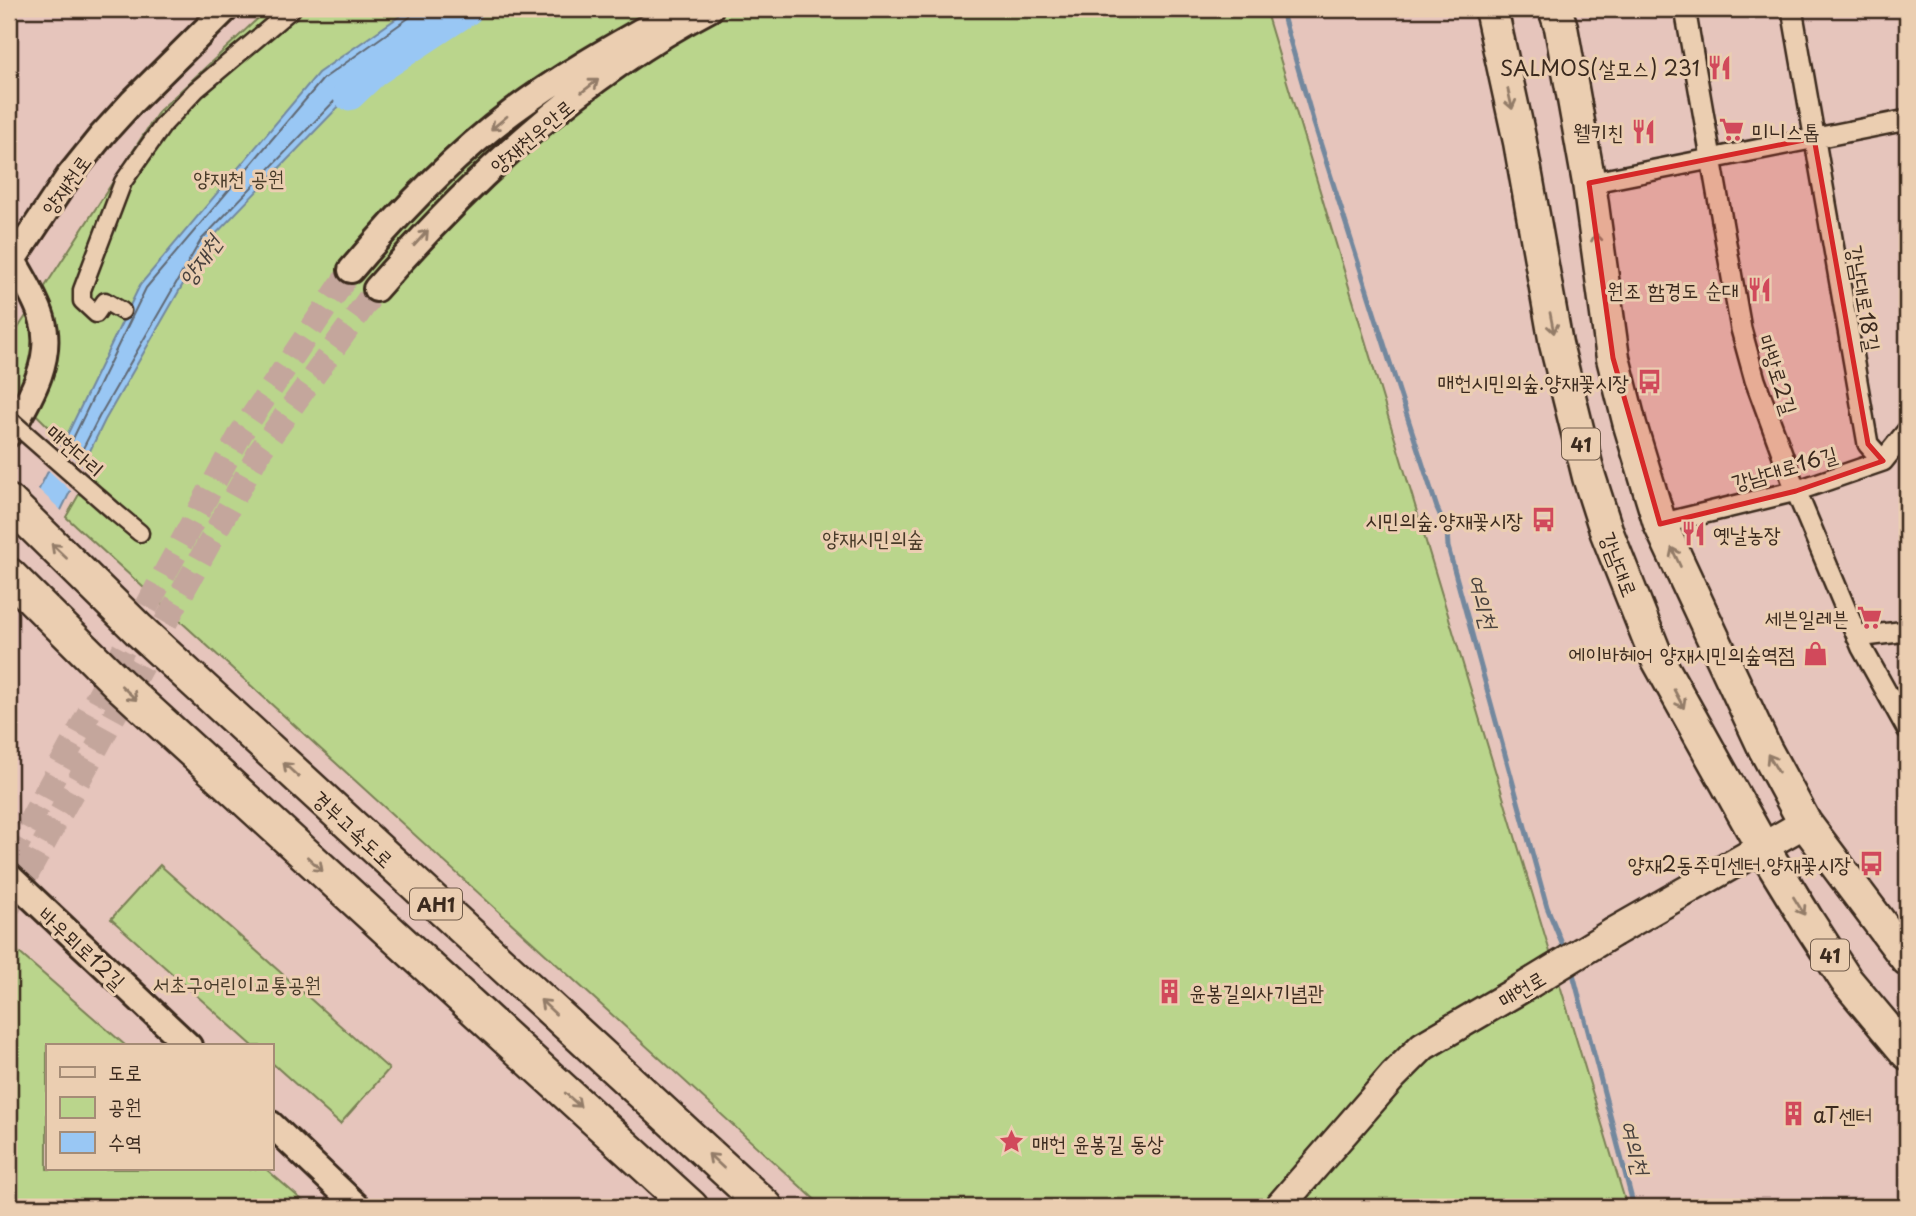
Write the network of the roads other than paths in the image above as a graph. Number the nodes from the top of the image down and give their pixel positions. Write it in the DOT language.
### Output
graph roads {
  1 [pos="226,9"];
  2 [pos="292,9"];
  3 [pos="1491,9"];
  4 [pos="1555,9"];
  5 [pos="1685,9"];
  6 [pos="1791,9"];
  7 [pos="698,10"];
  8 [pos="1907,120"];
  9 [pos="1814,138"];
  10 [pos="1710,159"];
  11 [pos="1589,183"];
  12 [pos="11,263"];
  13 [pos="351,270"];
  14 [pos="376,289"];
  15 [pos="122,311"];
  16 [pos="9,419"];
  17 [pos="1907,431"];
  18 [pos="9,434"];
  19 [pos="1882,461"];
  20 [pos="1796,491"];
  21 [pos="9,502"];
  22 [pos="1660,524"];
  23 [pos="140,533"];
  24 [pos="9,576"];
  25 [pos="1907,631"];
  26 [pos="1857,637"];
  27 [pos="1907,729"];
  28 [pos="1805,823"];
  29 [pos="1763,848"];
  30 [pos="9,876"];
  31 [pos="1907,959"];
  32 [pos="187,1044"];
  33 [pos="1907,1053"];
  34 [pos="273,1126"];
  35 [pos="358,1207"];
  36 [pos="691,1207"];
  37 [pos="766,1207"];
  38 [pos="1279,1207"];
  1 -- 12 [label="street, 양재천로"];
  2 -- 15 [label="street"];
  3 -- 29 [label="main road, 강남대로 / 41, one-way"];
  4 -- 11 [label="main road, 41"];
  5 -- 10 [label="street, 마방로2길"];
  6 -- 9 [label="street, 강남대로18길"];
  7 -- 13 [label="street, 양재천우안로, one-way"];
  14 -- 7 [label="street, 양재천우안로, one-way"];
  8 -- 9 [label="street"];
  9 -- 10 [label="street"];
  9 -- 19 [label="street, 강남대로18길"];
  10 -- 11 [label="street"];
  10 -- 20 [label="street, 마방로2길"];
  22 -- 11 [label="main road, 41, one-way"];
  12 -- 18 [label="street, 양재천로"];
  16 -- 23 [label="street, 매헌다리, bridge"];
  17 -- 19 [label="street"];
  19 -- 20 [label="street, 강남대로16길"];
  20 -- 22 [label="street, 강남대로16길"];
  20 -- 26 [label="street, 마방로2길"];
  37 -- 21 [label="highway, 경부고속도로 / AH1, one-way"];
  28 -- 22 [label="main road, 41, one-way"];
  24 -- 36 [label="highway, AH1, one-way"];
  25 -- 26 [label="street"];
  26 -- 27 [label="street, 마방로2길"];
  28 -- 29 [label="main road, 매헌로"];
  28 -- 31 [label="main road, 41"];
  29 -- 33 [label="main road, 강남대로 / 41, one-way"];
  29 -- 38 [label="main road, 매헌로, bridge"];
  30 -- 32 [label="street, 바우뫼로12길"];
  34 -- 35 [label="street"];
}
